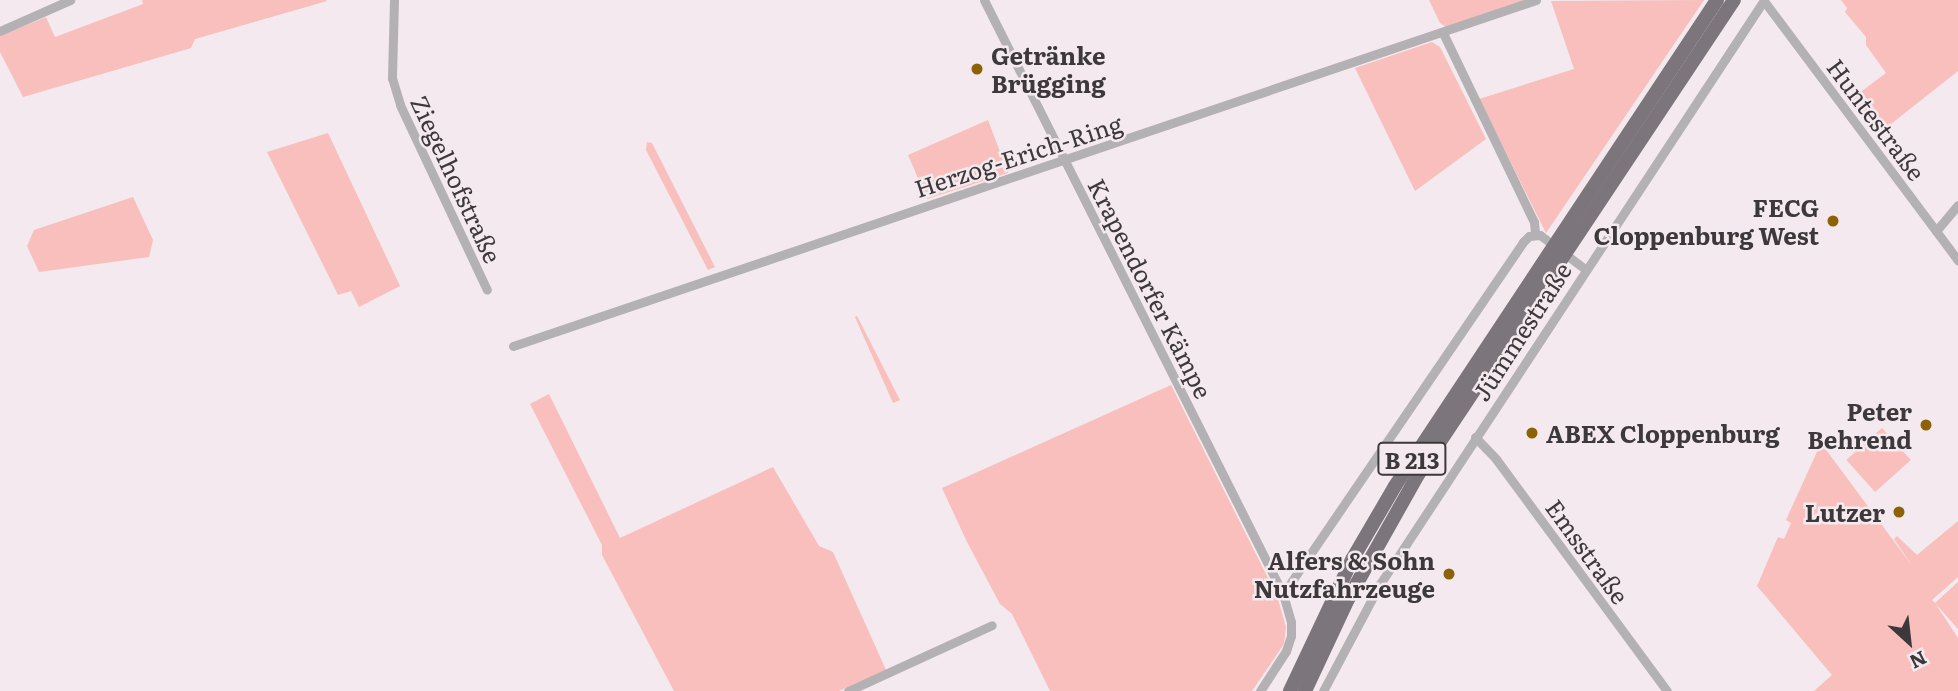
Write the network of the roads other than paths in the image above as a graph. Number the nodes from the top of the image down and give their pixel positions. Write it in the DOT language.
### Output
graph roads {
  1 [pos="70,0"];
  2 [pos="394,0"];
  3 [pos="984,0"];
  4 [pos="1536,0"];
  5 [pos="1717,0"];
  6 [pos="1734,0"];
  7 [pos="1764,0"];
  8 [pos="0,31"];
  9 [pos="1443,33"];
  10 [pos="1065,160"];
  11 [pos="1958,205"];
  12 [pos="1936,231"];
  13 [pos="1535,234"];
  14 [pos="1566,239"];
  15 [pos="1553,258"];
  16 [pos="1958,260"];
  17 [pos="1585,269"];
  18 [pos="487,290"];
  19 [pos="513,346"];
  20 [pos="1475,437"];
  21 [pos="1283,594"];
  22 [pos="992,625"];
  23 [pos="1328,640"];
  24 [pos="850,691"];
  25 [pos="1260,691"];
  26 [pos="1290,691"];
  27 [pos="1305,691"];
  28 [pos="1311,691"];
  29 [pos="1323,691"];
  30 [pos="1667,691"];
  1 -- 8 [label="street"];
  2 -- 18 [label="street, Ziegelhofstraße"];
  3 -- 10 [label="street, Krapendorfer Kämpe"];
  4 -- 9 [label="street, Herzog-Erich-Ring"];
  5 -- 14 [label="highway, B 213"];
  6 -- 14 [label="highway, B 213"];
  7 -- 12 [label="street, Huntestraße"];
  7 -- 17 [label="street, Jümmestraße"];
  9 -- 10 [label="street, Herzog-Erich-Ring"];
  9 -- 13 [label="street"];
  10 -- 19 [label="street, Herzog-Erich-Ring"];
  10 -- 21 [label="street, Krapendorfer Kämpe"];
  11 -- 12 [label="street"];
  12 -- 16 [label="street, Huntestraße"];
  13 -- 17 [label="street"];
  13 -- 21 [label="street"];
  14 -- 15 [label="highway, B 213"];
  15 -- 23 [label="highway, B 213"];
  15 -- 26 [label="highway, B 213"];
  17 -- 20 [label="street, Jümmestraße"];
  20 -- 29 [label="street, Jümmestraße"];
  20 -- 30 [label="street, Emsstraße"];
  21 -- 25 [label="street, Krapendorfer Kämpe"];
  22 -- 24 [label="street"];
  23 -- 27 [label="highway, B 213"];
  23 -- 28 [label="highway, B 213"];
}
